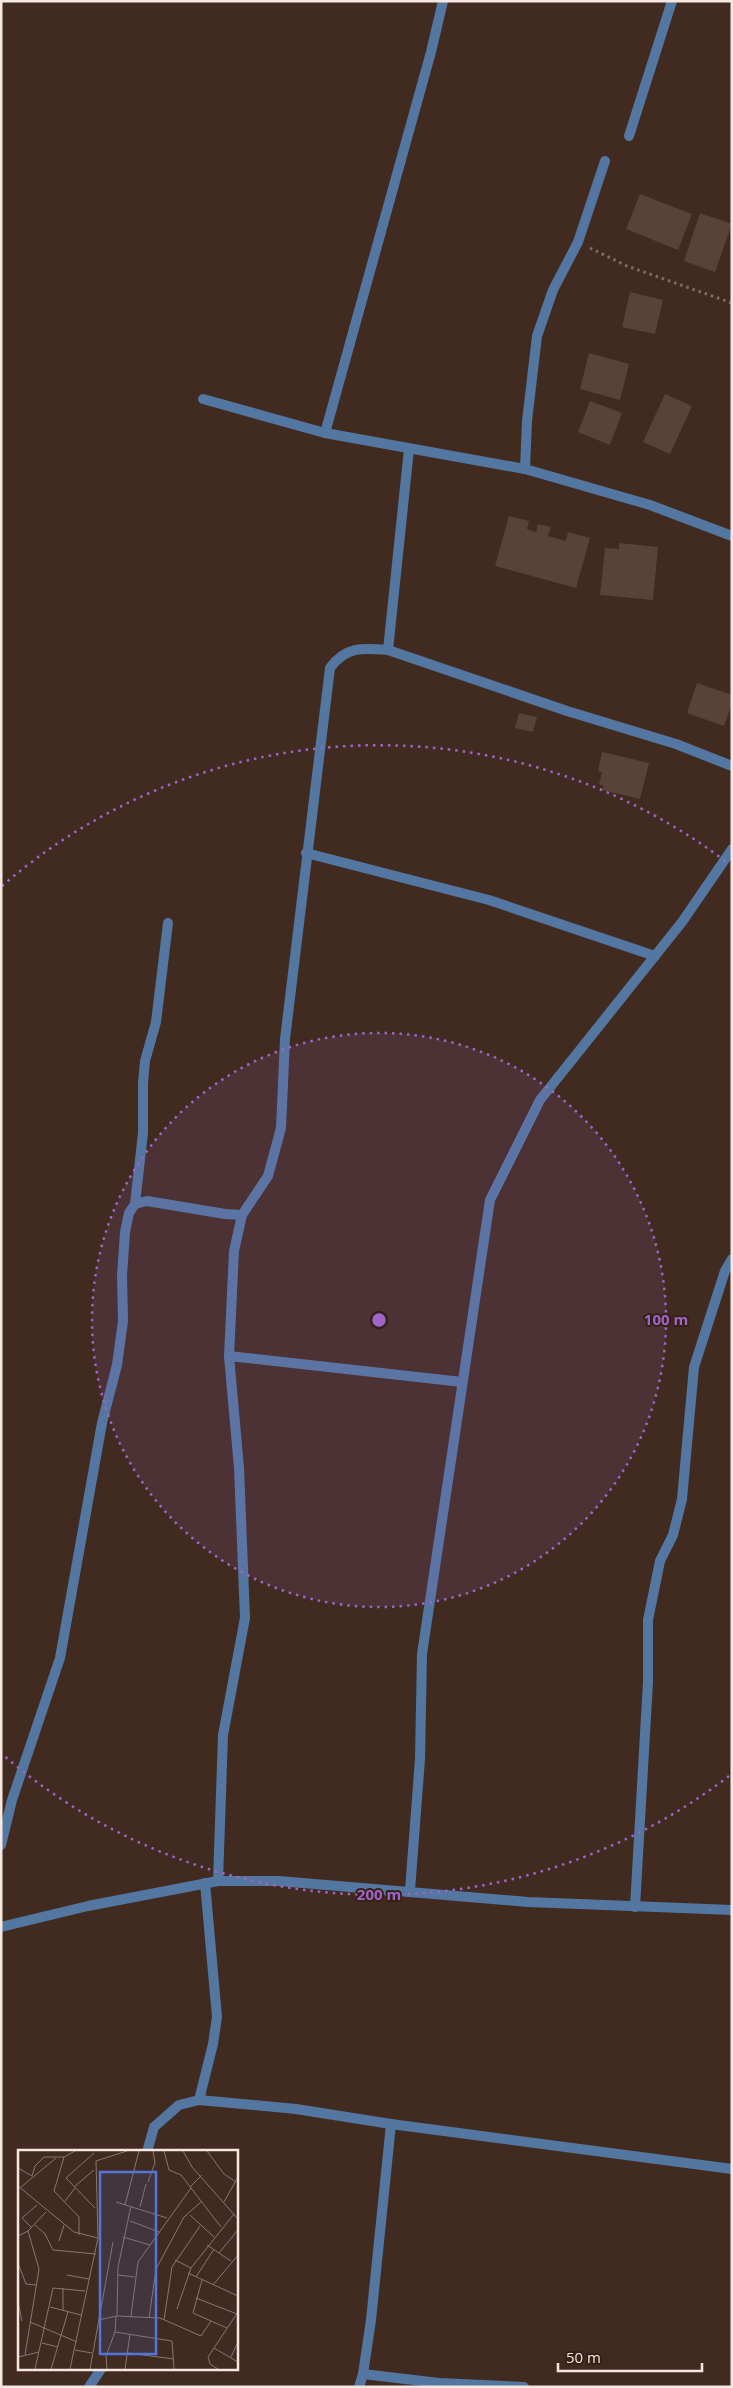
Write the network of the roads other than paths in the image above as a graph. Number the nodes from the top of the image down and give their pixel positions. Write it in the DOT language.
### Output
graph roads {
  1 [pos="443,1"];
  2 [pos="672,1"];
  3 [pos="629,136"];
  4 [pos="605,161"];
  5 [pos="203,399"];
  6 [pos="325,433"];
  7 [pos="409,448"];
  8 [pos="525,469"];
  9 [pos="732,536"];
  10 [pos="388,650"];
  11 [pos="732,766"];
  12 [pos="732,849"];
  13 [pos="306,853"];
  14 [pos="168,922"];
  15 [pos="655,956"];
  16 [pos="135,1204"];
  17 [pos="242,1215"];
  18 [pos="732,1258"];
  19 [pos="229,1356"];
  20 [pos="462,1382"];
  21 [pos="1,1845"];
  22 [pos="218,1881"];
  23 [pos="205,1883"];
  24 [pos="410,1890"];
  25 [pos="636,1907"];
  26 [pos="732,1910"];
  27 [pos="1,1927"];
  28 [pos="199,2100"];
  29 [pos="391,2124"];
  30 [pos="148,2150"];
  31 [pos="732,2169"];
  32 [pos="100,2370"];
  33 [pos="363,2374"];
  34 [pos="89,2387"];
  35 [pos="359,2387"];
  36 [pos="524,2387"];
  1 -- 6 [label="street"];
  2 -- 3 [label="street"];
  4 -- 8 [label="street"];
  5 -- 6 [label="street"];
  6 -- 7 [label="street"];
  7 -- 8 [label="street"];
  7 -- 10 [label="street"];
  8 -- 9 [label="street"];
  10 -- 11 [label="street"];
  10 -- 13 [label="street"];
  12 -- 15 [label="street"];
  13 -- 15 [label="street"];
  13 -- 17 [label="street"];
  14 -- 16 [label="street"];
  15 -- 20 [label="street"];
  16 -- 17 [label="street"];
  16 -- 21 [label="street"];
  17 -- 19 [label="street"];
  18 -- 25 [label="street"];
  19 -- 20 [label="street"];
  19 -- 22 [label="street"];
  20 -- 24 [label="street"];
  22 -- 23 [label="street"];
  22 -- 24 [label="street"];
  23 -- 27 [label="street"];
  23 -- 28 [label="street"];
  24 -- 25 [label="street"];
  25 -- 26 [label="street"];
  28 -- 29 [label="street"];
  28 -- 30 [label="street"];
  29 -- 31 [label="street"];
  29 -- 33 [label="street"];
  32 -- 34 [label="street"];
  33 -- 35 [label="street"];
  33 -- 36 [label="street"];
}
